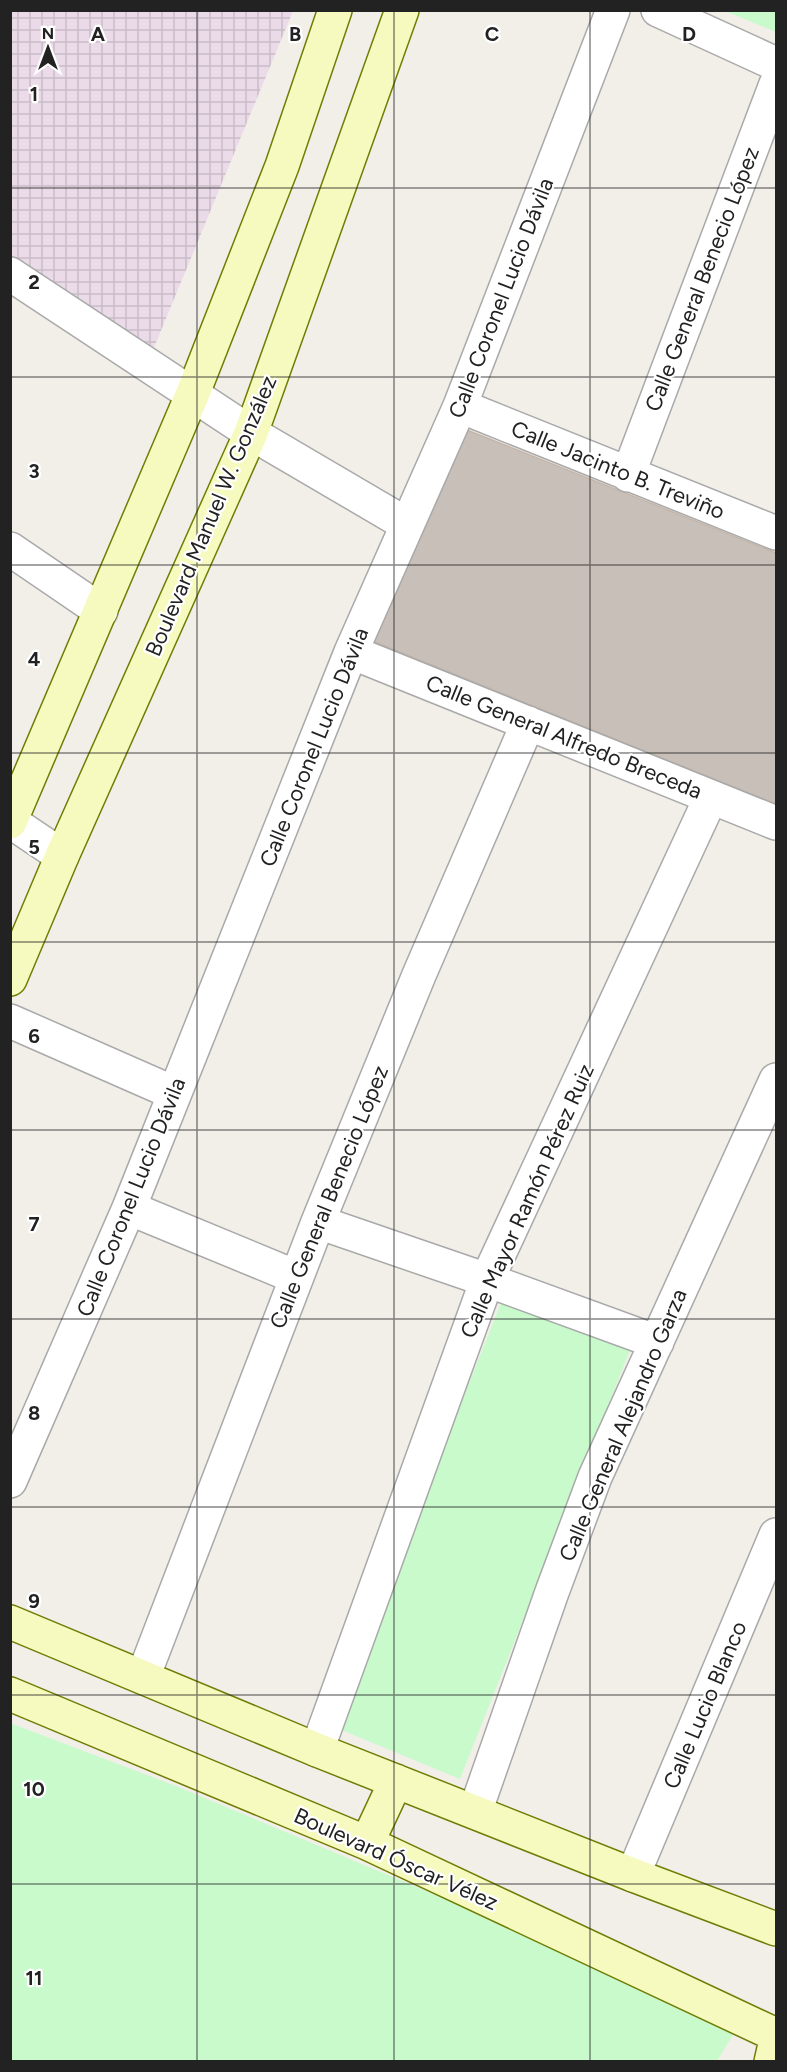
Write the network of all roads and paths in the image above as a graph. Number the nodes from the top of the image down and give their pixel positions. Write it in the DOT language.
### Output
graph roads {
  1 [pos="335,10"];
  2 [pos="402,10"];
  3 [pos="613,10"];
  4 [pos="658,10"];
  5 [pos="777,64"];
  6 [pos="777,84"];
  7 [pos="10,274"];
  8 [pos="194,393"];
  9 [pos="460,405"];
  10 [pos="251,433"];
  11 [pos="628,475"];
  12 [pos="406,524"];
  13 [pos="777,533"];
  14 [pos="10,549"];
  15 [pos="101,610"];
  16 [pos="351,652"];
  17 [pos="528,723"];
  18 [pos="711,797"];
  19 [pos="11,822"];
  20 [pos="777,823"];
  21 [pos="62,856"];
  22 [pos="10,979"];
  23 [pos="10,1021"];
  24 [pos="777,1080"];
  25 [pos="174,1093"];
  26 [pos="129,1208"];
  27 [pos="318,1222"];
  28 [pos="296,1278"];
  29 [pos="487,1280"];
  30 [pos="657,1342"];
  31 [pos="10,1481"];
  32 [pos="777,1535"];
  33 [pos="10,1622"];
  34 [pos="143,1677"];
  35 [pos="10,1694"];
  36 [pos="317,1750"];
  37 [pos="396,1781"];
  38 [pos="475,1812"];
  39 [pos="367,1843"];
  40 [pos="633,1875"];
  41 [pos="777,1929"];
  42 [pos="777,2034"];
  43 [pos="777,2040"];
  44 [pos="771,2061"];
  1 -- 8 [label="street"];
  2 -- 10 [label="street, Boulevard Manuel W. González"];
  3 -- 9 [label="street, Calle Coronel Lucio Dávila"];
  4 -- 5 [label="street"];
  6 -- 11 [label="street, Calle General Benecio López"];
  7 -- 8 [label="street"];
  8 -- 10 [label="street"];
  8 -- 15 [label="street"];
  9 -- 11 [label="street, Calle Jacinto B. Treviño"];
  9 -- 12 [label="street, Calle Coronel Lucio Dávila"];
  10 -- 12 [label="street"];
  10 -- 21 [label="street, Boulevard Manuel W. González"];
  11 -- 13 [label="street, Calle Jacinto B. Treviño"];
  12 -- 16 [label="street, Calle Coronel Lucio Dávila"];
  14 -- 15 [label="street"];
  15 -- 19 [label="street"];
  16 -- 17 [label="street, Calle General Alfredo Breceda"];
  16 -- 25 [label="street, Calle Coronel Lucio Dávila"];
  17 -- 18 [label="street, Calle General Alfredo Breceda"];
  17 -- 27 [label="street, Calle General Benecio López"];
  18 -- 20 [label="street, Calle General Alfredo Breceda"];
  18 -- 29 [label="street, Calle Mayor Ramón Pérez Ruiz"];
  19 -- 21 [label="street"];
  21 -- 22 [label="street, Boulevard Manuel W. González"];
  23 -- 25 [label="street"];
  24 -- 30 [label="street, Calle General Alejandro Garza"];
  25 -- 26 [label="street, Calle Coronel Lucio Dávila"];
  26 -- 28 [label="street"];
  26 -- 31 [label="street, Calle Coronel Lucio Dávila"];
  27 -- 28 [label="street, Calle General Benecio López"];
  27 -- 29 [label="street"];
  28 -- 34 [label="street, Calle General Benecio López"];
  29 -- 30 [label="street"];
  29 -- 36 [label="street, Calle Mayor Ramón Pérez Ruiz"];
  30 -- 38 [label="street, Calle General Alejandro Garza"];
  32 -- 40 [label="street, Calle Lucio Blanco"];
  33 -- 34 [label="street"];
  34 -- 36 [label="street"];
  35 -- 39 [label="street, Boulevard Óscar Vélez"];
  36 -- 37 [label="street"];
  37 -- 38 [label="street"];
  37 -- 39 [label="street"];
  38 -- 40 [label="street"];
  39 -- 42 [label="street, Boulevard Óscar Vélez"];
  40 -- 41 [label="street"];
  43 -- 44 [label="street"];
}
